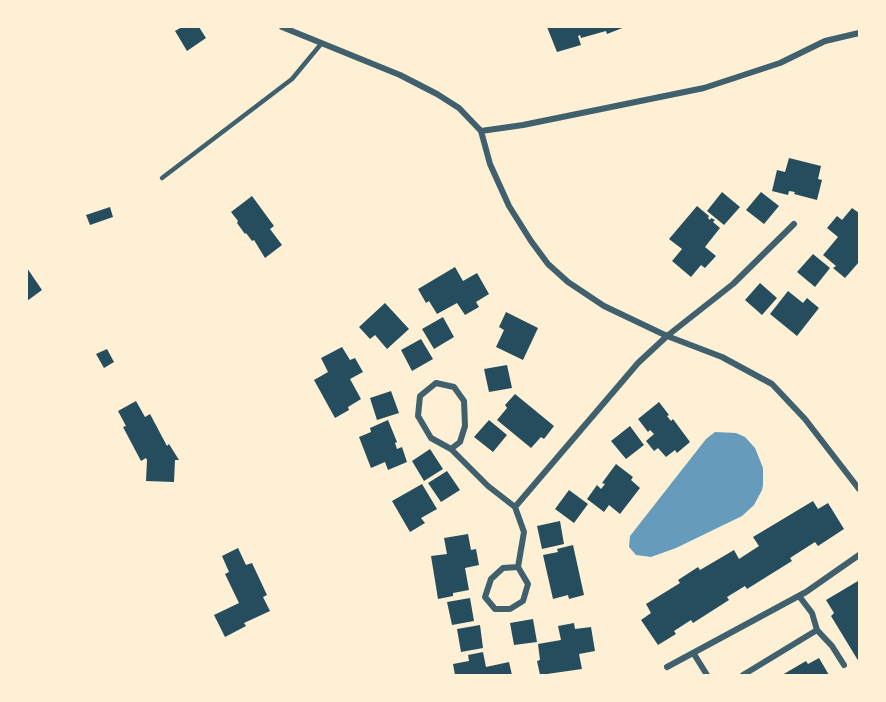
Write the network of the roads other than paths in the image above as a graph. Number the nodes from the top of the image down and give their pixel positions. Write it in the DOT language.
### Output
graph roads {
  1 [pos="282,27"];
  2 [pos="859,33"];
  3 [pos="321,44"];
  4 [pos="481,131"];
  5 [pos="162,178"];
  6 [pos="794,224"];
  7 [pos="668,336"];
  8 [pos="451,449"];
  9 [pos="859,489"];
  10 [pos="515,507"];
  11 [pos="859,555"];
  12 [pos="518,567"];
  13 [pos="799,596"];
  14 [pos="817,630"];
  15 [pos="694,654"];
  16 [pos="844,665"];
  17 [pos="667,667"];
  18 [pos="707,675"];
  19 [pos="743,675"];
  1 -- 3 [label="street"];
  2 -- 4 [label="street"];
  3 -- 4 [label="street"];
  3 -- 5 [label="lane"];
  4 -- 7 [label="street"];
  6 -- 7 [label="street"];
  7 -- 9 [label="street"];
  7 -- 10 [label="street"];
  8 -- 8 [label="street"];
  8 -- 10 [label="street"];
  10 -- 12 [label="street"];
  11 -- 13 [label="street"];
  12 -- 12 [label="street"];
  13 -- 14 [label="street"];
  13 -- 15 [label="street"];
  14 -- 16 [label="street"];
  14 -- 19 [label="street"];
  15 -- 17 [label="street"];
  15 -- 18 [label="street"];
}
